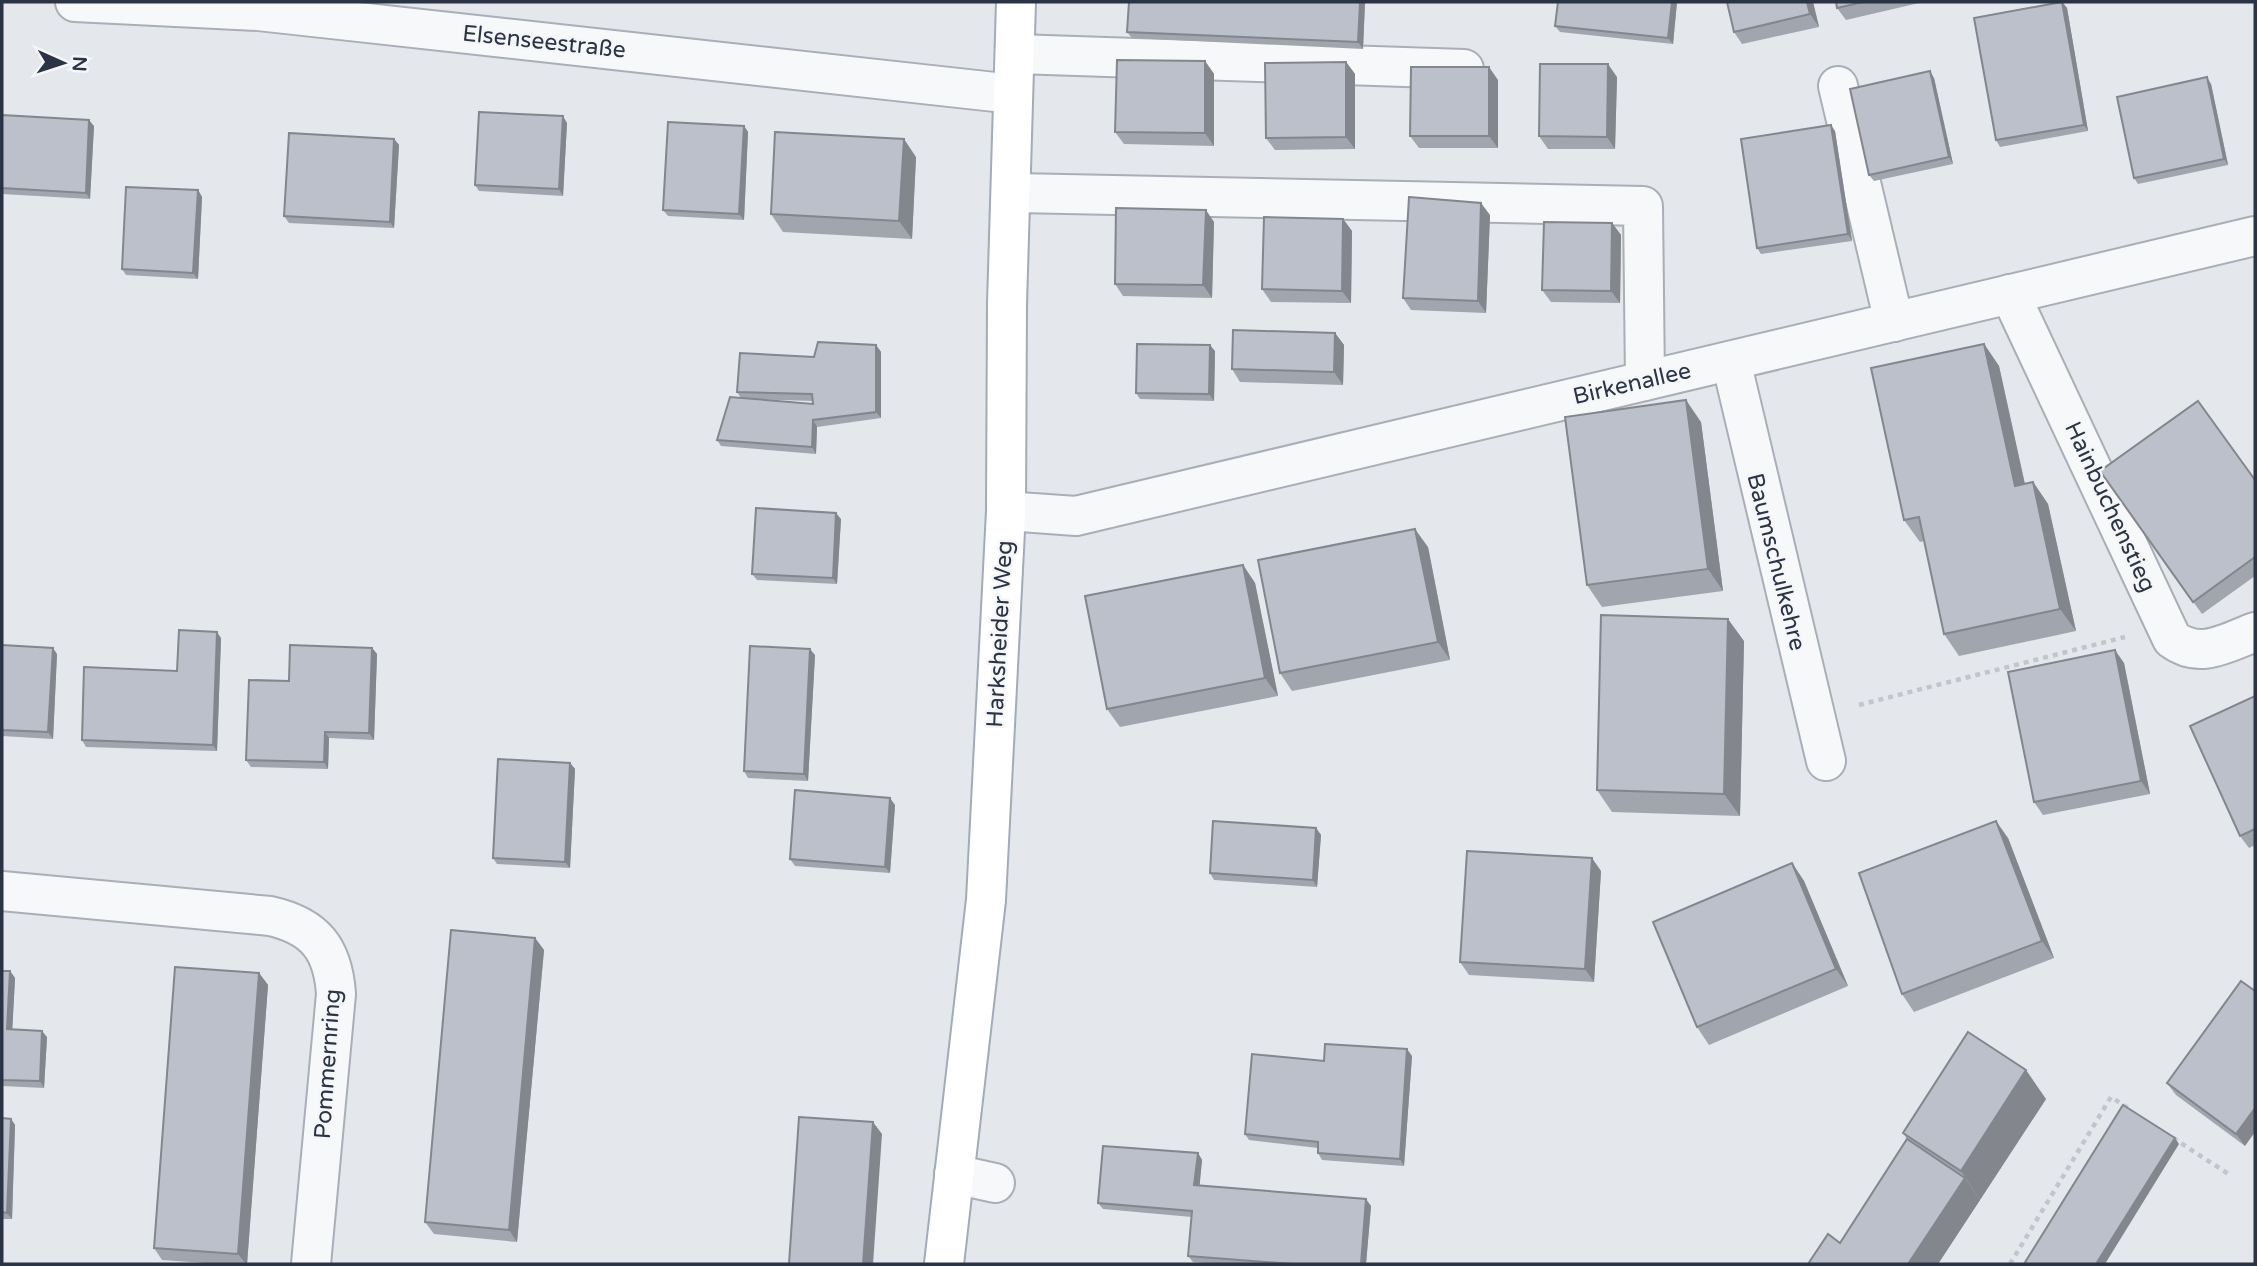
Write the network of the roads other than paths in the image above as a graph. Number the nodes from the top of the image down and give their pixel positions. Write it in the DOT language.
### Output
graph roads {
  1 [pos="75,2"];
  2 [pos="1016,2"];
  3 [pos="1015,54"];
  4 [pos="1481,69"];
  5 [pos="1838,86"];
  6 [pos="1013,94"];
  7 [pos="1011,193"];
  8 [pos="2255,236"];
  9 [pos="2010,294"];
  10 [pos="1894,322"];
  11 [pos="1731,361"];
  12 [pos="1645,381"];
  13 [pos="1006,511"];
  14 [pos="2255,632"];
  15 [pos="1826,761"];
  16 [pos="2,891"];
  17 [pos="954,1174"];
  18 [pos="995,1183"];
  19 [pos="311,1264"];
  20 [pos="944,1264"];
  1 -- 6 [label="street, Elsenseestraße"];
  2 -- 3 [label="main road, Harksheider Weg"];
  3 -- 4 [label="street"];
  3 -- 6 [label="main road, Harksheider Weg"];
  5 -- 10 [label="street"];
  6 -- 7 [label="main road, Harksheider Weg"];
  7 -- 12 [label="street"];
  7 -- 13 [label="main road, Harksheider Weg"];
  8 -- 9 [label="street, Birkenallee"];
  9 -- 10 [label="street, Birkenallee"];
  9 -- 14 [label="street, Hainbuchenstieg"];
  10 -- 11 [label="street, Birkenallee"];
  11 -- 12 [label="street, Birkenallee"];
  11 -- 15 [label="street, Baumschulkehre"];
  12 -- 13 [label="street, Birkenallee"];
  13 -- 17 [label="main road, Harksheider Weg"];
  16 -- 19 [label="street, Pommernring"];
  17 -- 18 [label="street"];
  17 -- 20 [label="main road, Harksheider Weg"];
}
